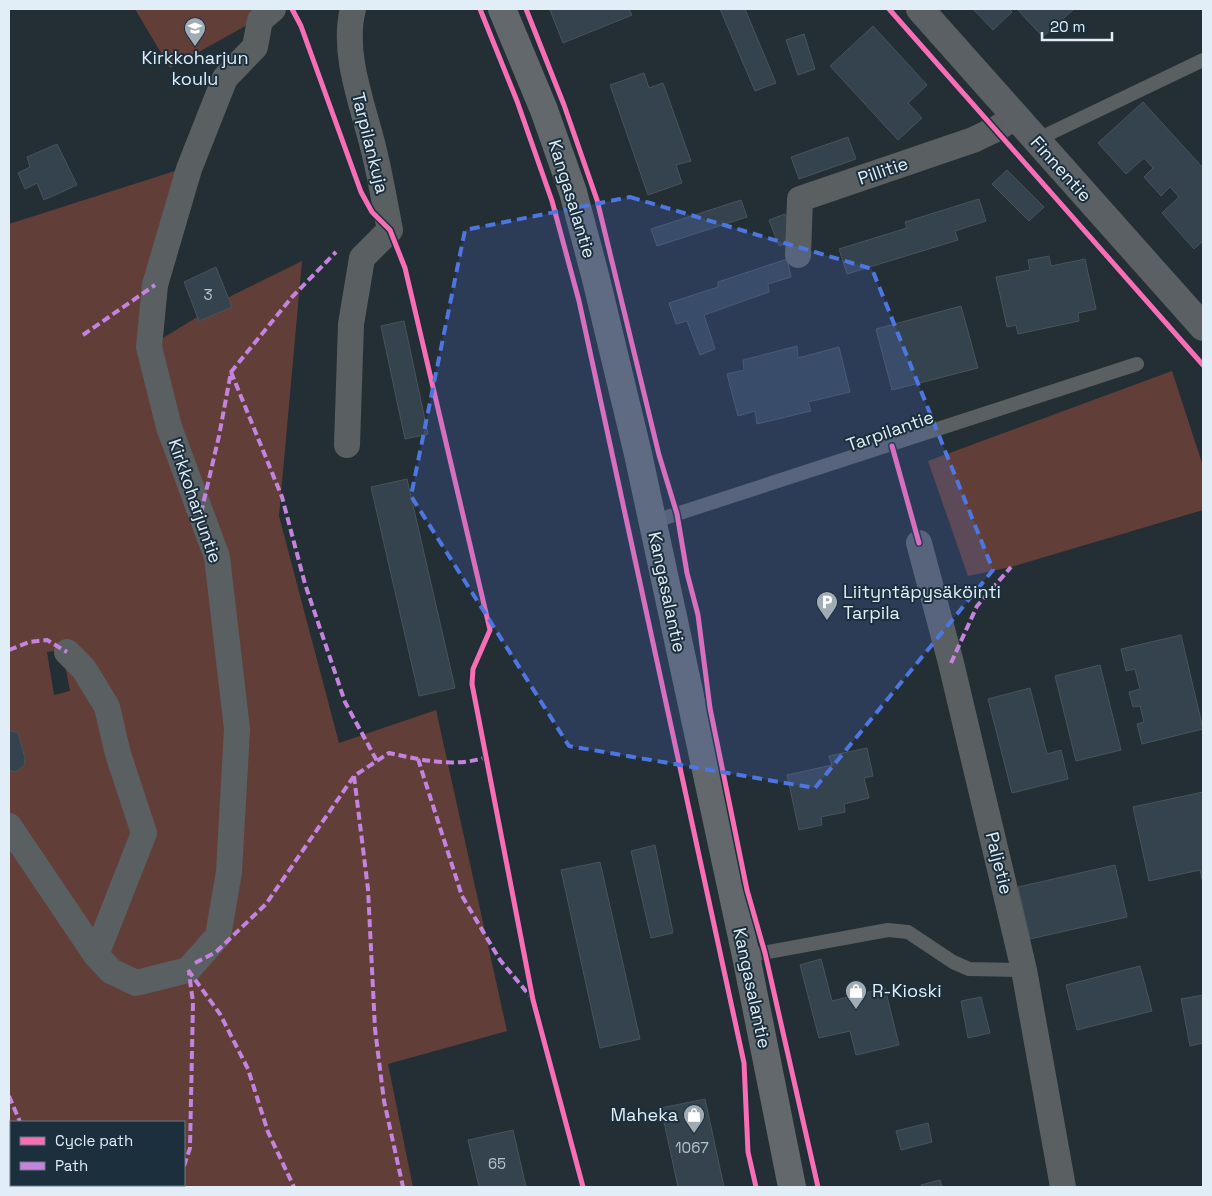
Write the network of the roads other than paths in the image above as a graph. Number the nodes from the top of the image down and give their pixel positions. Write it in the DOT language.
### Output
graph roads {
  1 [pos="273,9"];
  2 [pos="353,9"];
  3 [pos="502,9"];
  4 [pos="920,9"];
  5 [pos="1203,60"];
  6 [pos="1015,116"];
  7 [pos="1036,140"];
  8 [pos="798,255"];
  9 [pos="1203,327"];
  10 [pos="1137,364"];
  11 [pos="347,445"];
  12 [pos="652,522"];
  13 [pos="919,543"];
  14 [pos="67,652"];
  15 [pos="9,826"];
  16 [pos="96,955"];
  17 [pos="746,956"];
  18 [pos="1024,970"];
  19 [pos="792,1187"];
  20 [pos="1063,1187"];
  1 -- 16 [label="street, Kirkkoharjuntie"];
  2 -- 11 [label="street, Tarpilankuja"];
  3 -- 12 [label="main road, Kangasalantie"];
  4 -- 6 [label="street, Finnentie"];
  5 -- 7 [label="lane"];
  6 -- 7 [label="street, Finnentie"];
  6 -- 8 [label="street, Pillitie"];
  7 -- 9 [label="street, Finnentie"];
  10 -- 12 [label="lane, Tarpilantie"];
  12 -- 17 [label="main road, Kangasalantie"];
  13 -- 18 [label="street, Paljetie"];
  14 -- 16 [label="street"];
  15 -- 16 [label="street, Kirkkoharjuntie"];
  17 -- 18 [label="lane"];
  17 -- 19 [label="main road, Kangasalantie"];
  18 -- 20 [label="street, Paljetie"];
}
